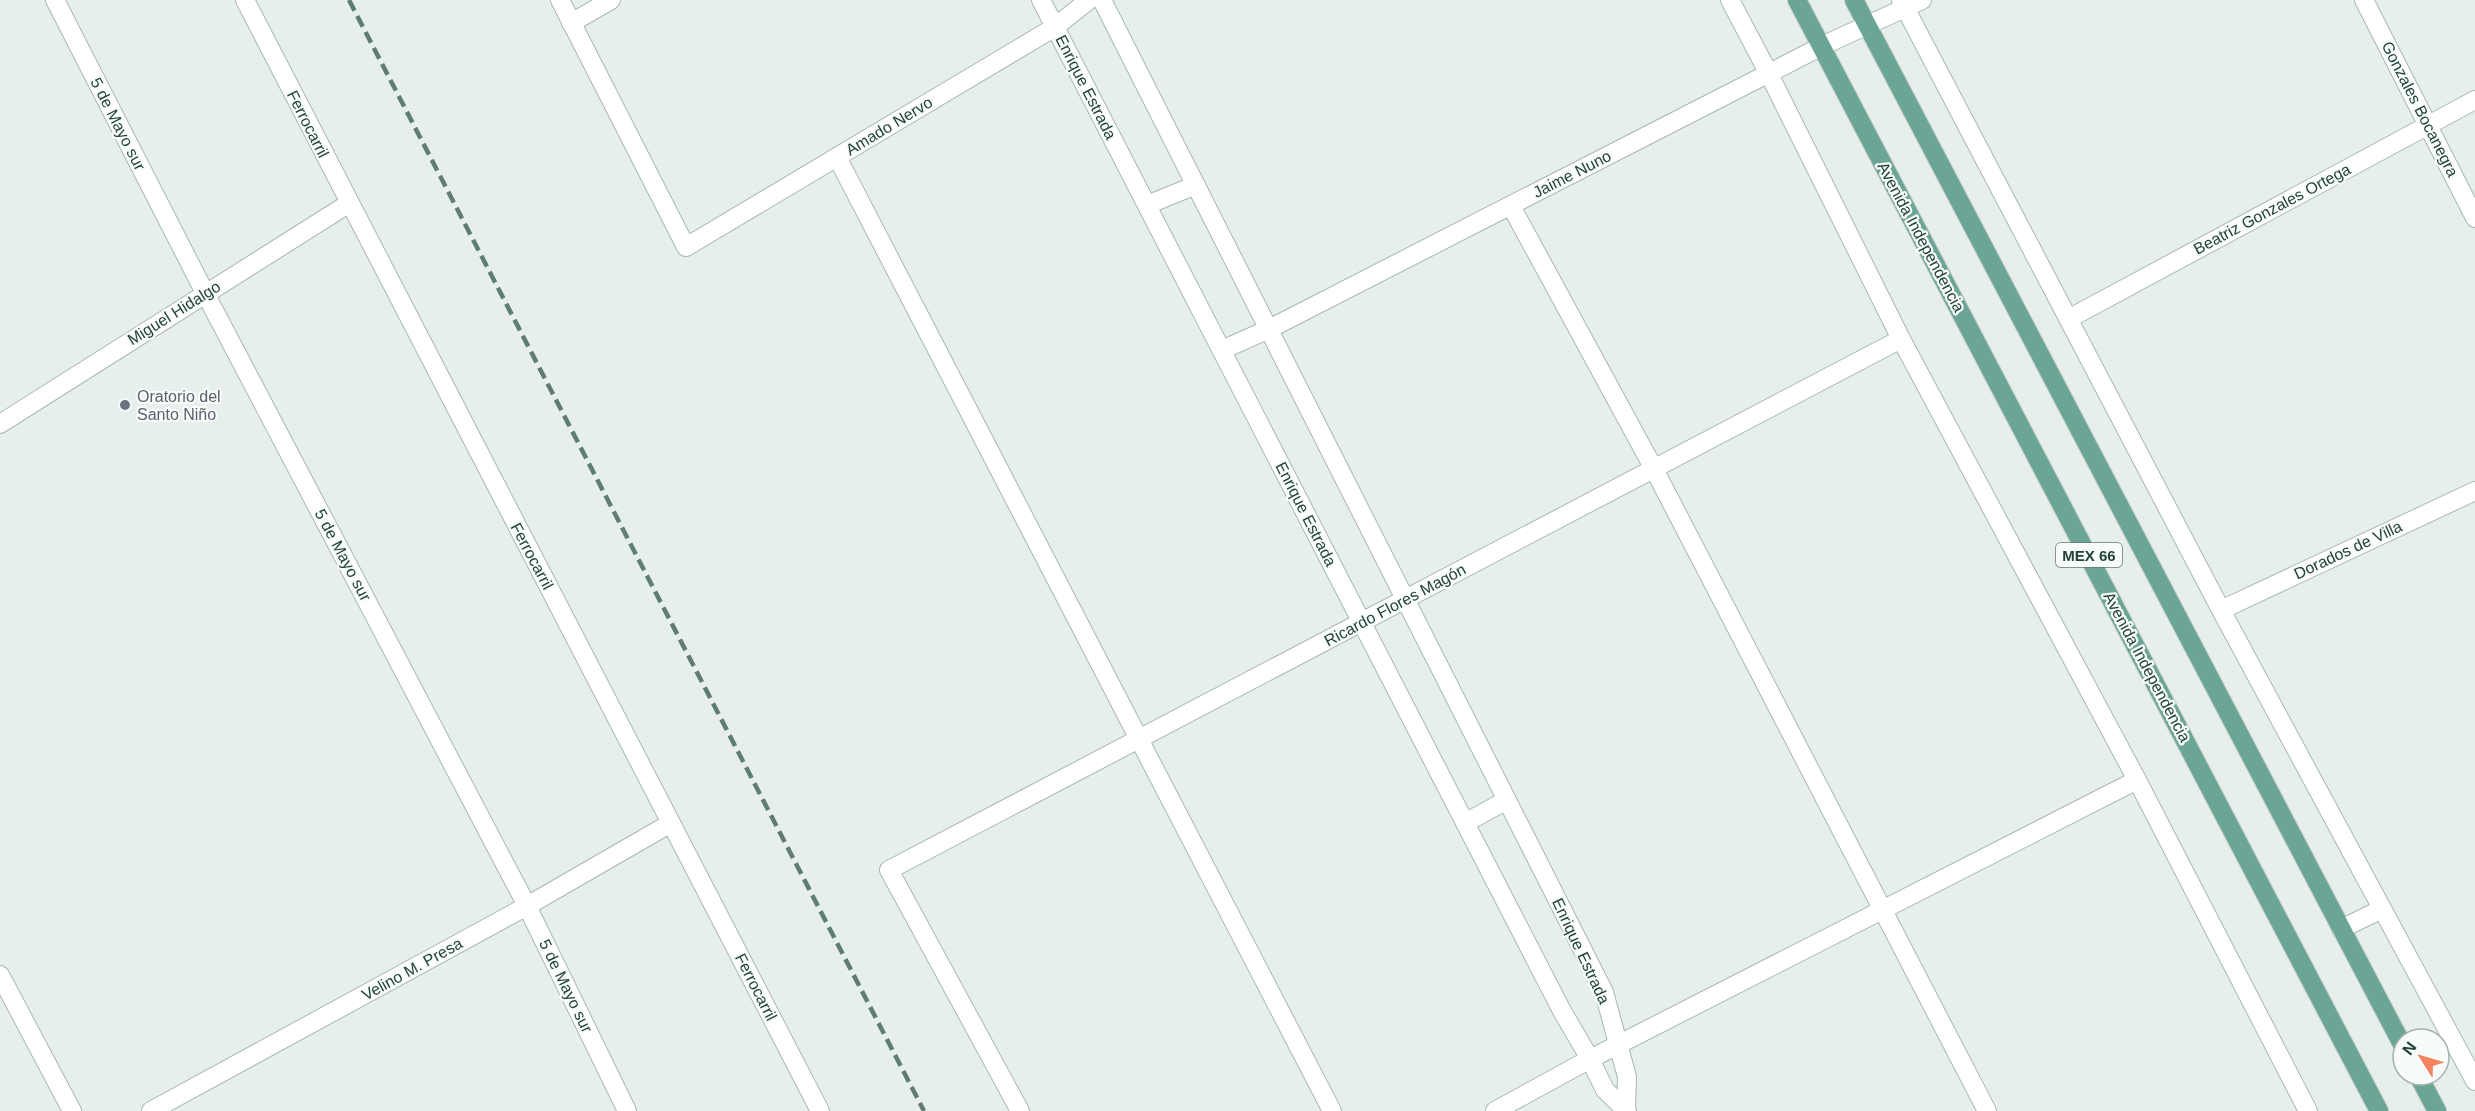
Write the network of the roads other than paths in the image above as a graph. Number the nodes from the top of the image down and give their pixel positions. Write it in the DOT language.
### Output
graph roads {
  1 [pos="55,0"];
  2 [pos="244,0"];
  3 [pos="560,0"];
  4 [pos="611,0"];
  5 [pos="1041,0"];
  6 [pos="1089,0"];
  7 [pos="1102,0"];
  8 [pos="1730,0"];
  9 [pos="1797,0"];
  10 [pos="1854,0"];
  11 [pos="1922,0"];
  12 [pos="2364,0"];
  13 [pos="1903,4"];
  14 [pos="572,22"];
  15 [pos="1867,24"];
  16 [pos="1056,27"];
  17 [pos="1822,46"];
  18 [pos="1769,74"];
  19 [pos="2475,100"];
  20 [pos="2428,125"];
  21 [pos="837,157"];
  22 [pos="1196,185"];
  23 [pos="348,204"];
  24 [pos="1147,205"];
  25 [pos="1510,206"];
  26 [pos="2475,218"];
  27 [pos="205,293"];
  28 [pos="2070,318"];
  29 [pos="1269,329"];
  30 [pos="1901,339"];
  31 [pos="1222,350"];
  32 [pos="0,424"];
  33 [pos="1654,469"];
  34 [pos="2475,491"];
  35 [pos="1405,599"];
  36 [pos="2221,610"];
  37 [pos="1362,622"];
  38 [pos="1139,739"];
  39 [pos="2138,780"];
  40 [pos="1507,800"];
  41 [pos="671,823"];
  42 [pos="1466,823"];
  43 [pos="527,906"];
  44 [pos="2382,909"];
  45 [pos="1883,910"];
  46 [pos="2341,929"];
  47 [pos="0,975"];
  48 [pos="2393,1027"];
  49 [pos="1619,1044"];
  50 [pos="1590,1059"];
  51 [pos="2475,1081"];
  52 [pos="2424,1087"];
  53 [pos="72,1111"];
  54 [pos="151,1111"];
  55 [pos="627,1111"];
  56 [pos="820,1111"];
  57 [pos="1020,1111"];
  58 [pos="1332,1111"];
  59 [pos="1495,1111"];
  60 [pos="1627,1111"];
  61 [pos="1987,1111"];
  62 [pos="2308,1111"];
  63 [pos="2379,1111"];
  64 [pos="2437,1111"];
  1 -- 27 [label="street, 5 de Mayo sur"];
  2 -- 23 [label="street, Ferrocarril"];
  3 -- 14 [label="street"];
  4 -- 14 [label="street"];
  5 -- 16 [label="street, Enrique Estrada"];
  6 -- 16 [label="street, Amado Nervo"];
  7 -- 22 [label="street, Enrique Estrada"];
  8 -- 18 [label="street"];
  9 -- 17 [label="main road, Avenida Independencia / MEX 66"];
  10 -- 15 [label="main road, MEX 66"];
  11 -- 13 [label="street, Jaime Nuno"];
  12 -- 20 [label="street, Gonzales Bocanegra"];
  13 -- 15 [label="street, Jaime Nuno"];
  13 -- 28 [label="street"];
  14 -- 21 [label="street, Amado Nervo"];
  15 -- 17 [label="street, Jaime Nuno"];
  15 -- 46 [label="main road, MEX 66"];
  16 -- 21 [label="street, Amado Nervo"];
  16 -- 24 [label="street, Enrique Estrada"];
  17 -- 18 [label="street, Jaime Nuno"];
  17 -- 63 [label="main road, Avenida Independencia / MEX 66"];
  18 -- 25 [label="street, Jaime Nuno"];
  18 -- 30 [label="street"];
  19 -- 20 [label="street, Beatriz Gonzales Ortega"];
  20 -- 26 [label="street, Gonzales Bocanegra"];
  20 -- 28 [label="street, Beatriz Gonzales Ortega"];
  21 -- 38 [label="street"];
  22 -- 24 [label="street"];
  22 -- 29 [label="street, Enrique Estrada"];
  23 -- 27 [label="street, Miguel Hidalgo"];
  23 -- 41 [label="street, Ferrocarril"];
  24 -- 31 [label="street, Enrique Estrada"];
  25 -- 29 [label="street, Jaime Nuno"];
  25 -- 33 [label="street"];
  27 -- 32 [label="street, Miguel Hidalgo"];
  27 -- 43 [label="street, 5 de Mayo sur"];
  28 -- 36 [label="street"];
  29 -- 31 [label="street, Jaime Nuno"];
  29 -- 35 [label="street, Enrique Estrada"];
  30 -- 33 [label="street, Ricardo Flores Magón"];
  30 -- 39 [label="street"];
  31 -- 37 [label="street, Enrique Estrada"];
  33 -- 35 [label="street, Ricardo Flores Magón"];
  33 -- 45 [label="street"];
  34 -- 36 [label="street, Dorados de Villa"];
  35 -- 37 [label="street, Ricardo Flores Magón"];
  35 -- 40 [label="street, Enrique Estrada"];
  36 -- 44 [label="street"];
  37 -- 38 [label="street, Ricardo Flores Magón"];
  37 -- 42 [label="street, Enrique Estrada"];
  38 -- 57 [label="street, Ricardo Flores Magón"];
  38 -- 58 [label="street"];
  39 -- 45 [label="street"];
  39 -- 62 [label="street"];
  40 -- 42 [label="street"];
  40 -- 49 [label="street, Enrique Estrada"];
  41 -- 43 [label="street, Velino M. Presa"];
  41 -- 56 [label="street, Ferrocarril"];
  42 -- 50 [label="street, Enrique Estrada"];
  43 -- 54 [label="street, Velino M. Presa"];
  43 -- 55 [label="street, 5 de Mayo sur"];
  44 -- 46 [label="street"];
  44 -- 51 [label="street"];
  45 -- 49 [label="street"];
  45 -- 61 [label="street"];
  46 -- 48 [label="main road, MEX 66"];
  47 -- 53 [label="street"];
  49 -- 50 [label="street"];
  49 -- 60 [label="street, Enrique Estrada"];
  50 -- 59 [label="street"];
  50 -- 60 [label="street, Enrique Estrada"];
  52 -- 64 [label="main road"];
}
